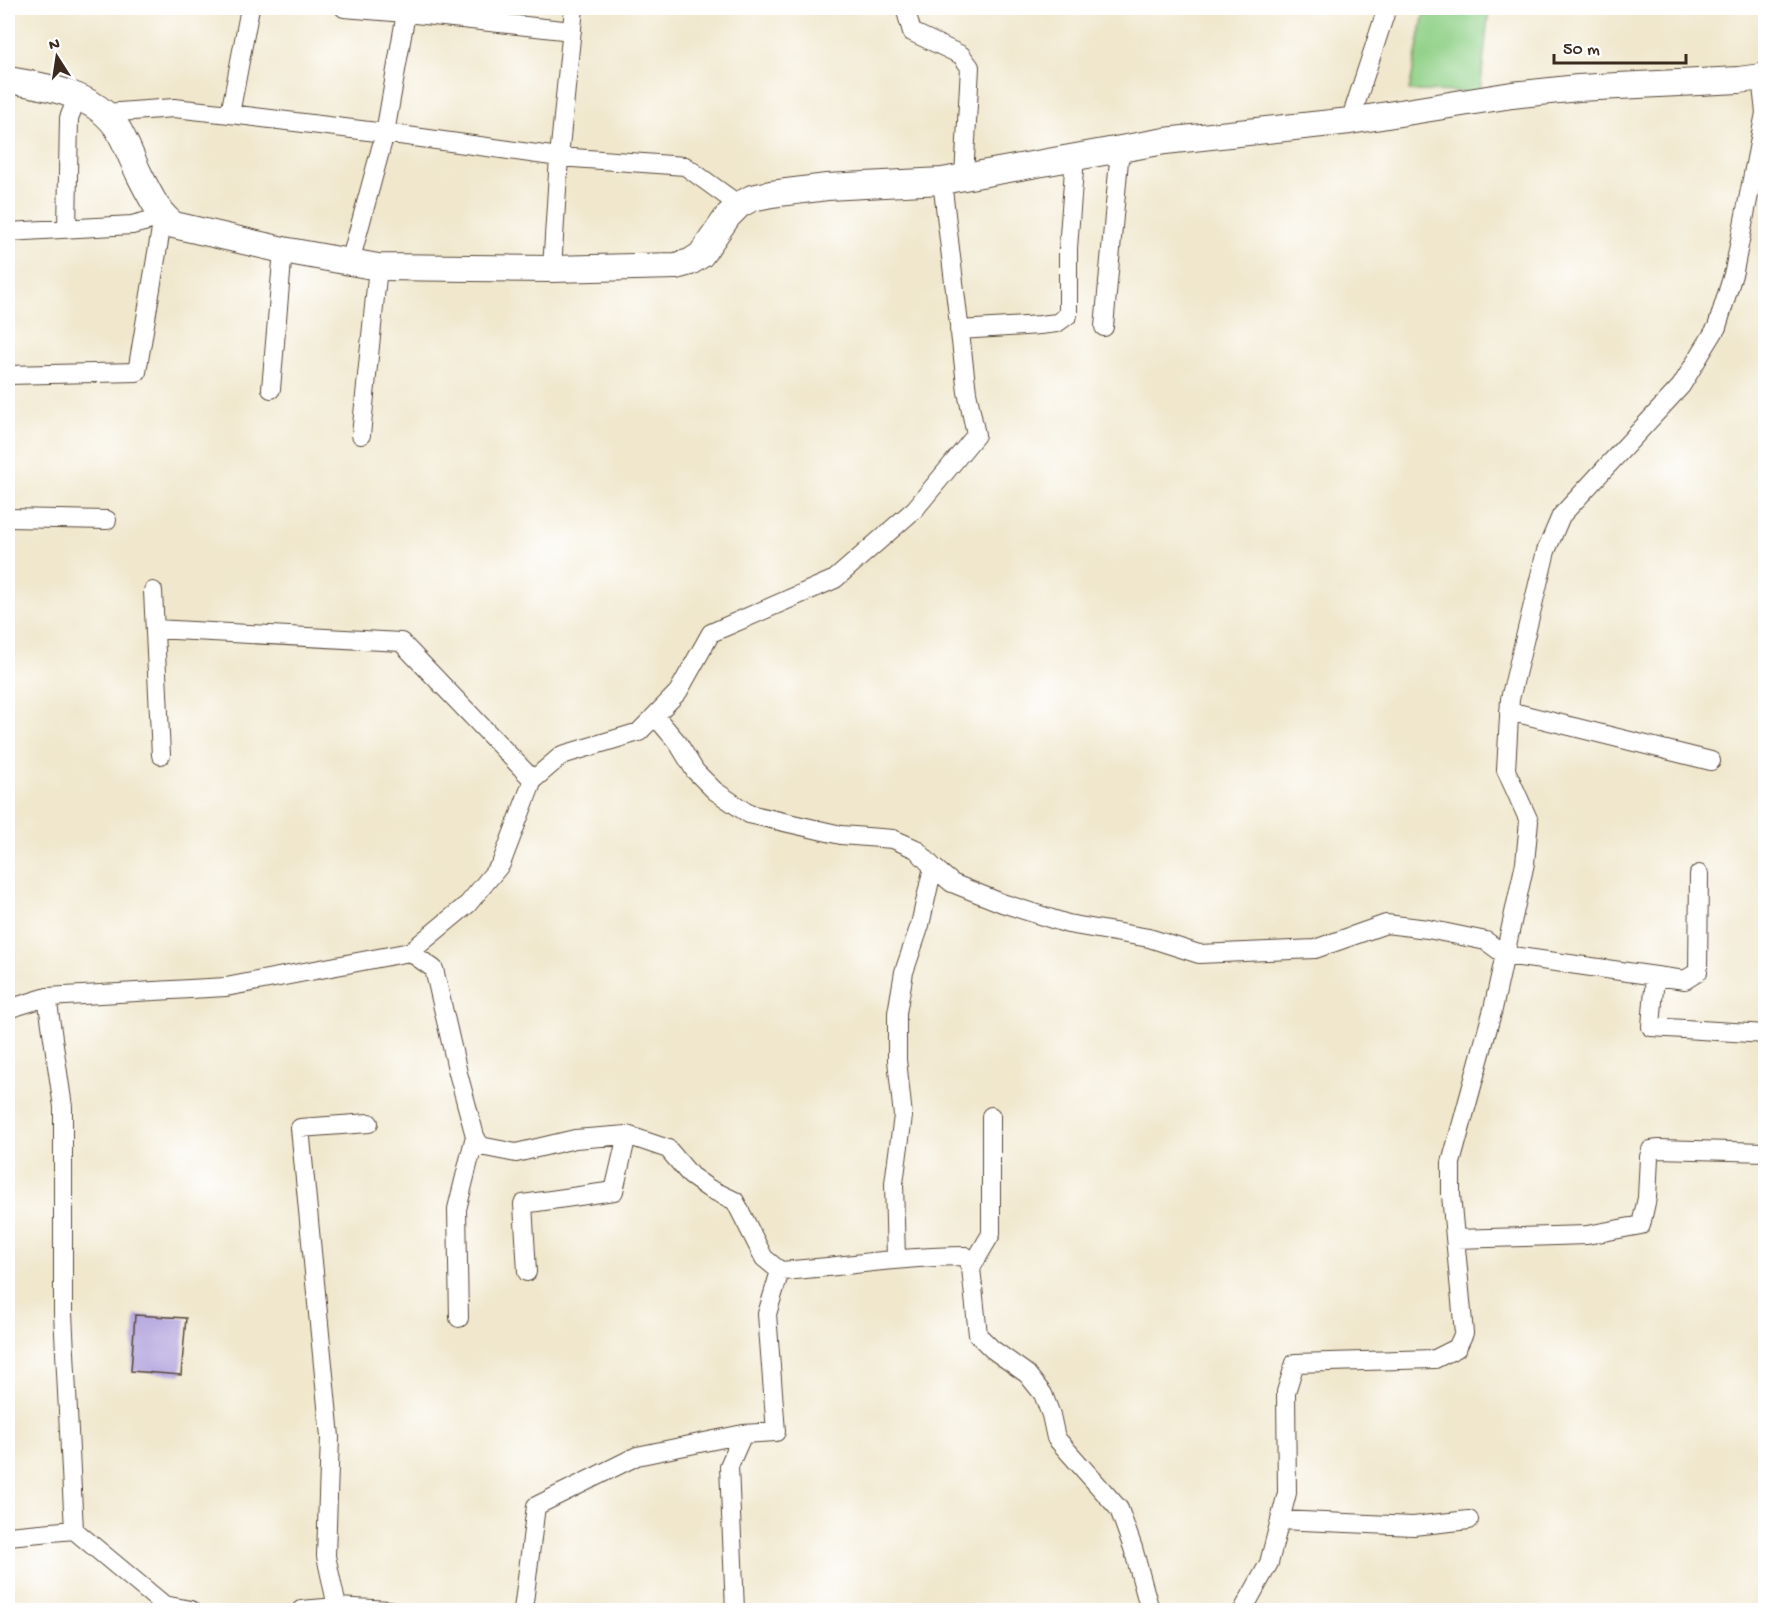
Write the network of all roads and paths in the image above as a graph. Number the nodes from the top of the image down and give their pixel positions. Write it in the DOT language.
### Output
graph roads {
  1 [pos="250,8"];
  2 [pos="344,8"];
  3 [pos="574,8"];
  4 [pos="905,8"];
  5 [pos="1387,8"];
  6 [pos="407,10"];
  7 [pos="572,31"];
  8 [pos="1763,76"];
  9 [pos="8,80"];
  10 [pos="77,98"];
  11 [pos="105,113"];
  12 [pos="230,114"];
  13 [pos="1350,121"];
  14 [pos="385,133"];
  15 [pos="1120,149"];
  16 [pos="559,157"];
  17 [pos="1075,157"];
  18 [pos="953,179"];
  19 [pos="739,205"];
  20 [pos="163,217"];
  21 [pos="67,229"];
  22 [pos="8,232"];
  23 [pos="283,250"];
  24 [pos="350,262"];
  25 [pos="378,267"];
  26 [pos="552,269"];
  27 [pos="1104,327"];
  28 [pos="959,330"];
  29 [pos="8,375"];
  30 [pos="271,389"];
  31 [pos="361,435"];
  32 [pos="8,518"];
  33 [pos="107,520"];
  34 [pos="153,591"];
  35 [pos="155,629"];
  36 [pos="1509,711"];
  37 [pos="655,716"];
  38 [pos="161,755"];
  39 [pos="1711,761"];
  40 [pos="533,780"];
  41 [pos="933,867"];
  42 [pos="1699,874"];
  43 [pos="410,952"];
  44 [pos="1505,955"];
  45 [pos="1654,976"];
  46 [pos="47,997"];
  47 [pos="8,1009"];
  48 [pos="1766,1034"];
  49 [pos="991,1116"];
  50 [pos="369,1123"];
  51 [pos="627,1135"];
  52 [pos="475,1136"];
  53 [pos="1766,1152"];
  54 [pos="1455,1239"];
  55 [pos="896,1259"];
  56 [pos="971,1268"];
  57 [pos="780,1271"];
  58 [pos="526,1272"];
  59 [pos="459,1318"];
  60 [pos="743,1434"];
  61 [pos="1280,1520"];
  62 [pos="1469,1520"];
  63 [pos="74,1530"];
  64 [pos="8,1536"];
  65 [pos="336,1607"];
  66 [pos="191,1611"];
  67 [pos="301,1611"];
  68 [pos="390,1611"];
  69 [pos="523,1611"];
  70 [pos="735,1611"];
  71 [pos="1150,1611"];
  72 [pos="1243,1611"];
  1 -- 12 [label="street"];
  2 -- 6 [label="street"];
  3 -- 7 [label="street"];
  4 -- 18 [label="street"];
  5 -- 13 [label="street"];
  6 -- 7 [label="street"];
  6 -- 14 [label="street"];
  7 -- 16 [label="street"];
  8 -- 13 [label="main road"];
  8 -- 36 [label="street"];
  9 -- 10 [label="main road"];
  10 -- 11 [label="main road"];
  10 -- 21 [label="street"];
  11 -- 12 [label="street"];
  11 -- 20 [label="main road"];
  12 -- 14 [label="street"];
  13 -- 15 [label="main road"];
  14 -- 16 [label="street"];
  14 -- 24 [label="street"];
  15 -- 17 [label="main road"];
  15 -- 27 [label="street"];
  16 -- 19 [label="street"];
  16 -- 26 [label="street"];
  17 -- 18 [label="main road"];
  17 -- 28 [label="street"];
  18 -- 19 [label="main road"];
  18 -- 28 [label="street"];
  19 -- 26 [label="main road"];
  20 -- 21 [label="street"];
  20 -- 23 [label="main road"];
  20 -- 29 [label="street"];
  21 -- 22 [label="street"];
  23 -- 24 [label="main road"];
  23 -- 30 [label="street"];
  24 -- 25 [label="main road"];
  25 -- 26 [label="main road"];
  25 -- 31 [label="street"];
  28 -- 37 [label="street"];
  32 -- 33 [label="street"];
  34 -- 35 [label="street"];
  35 -- 38 [label="street"];
  35 -- 40 [label="street"];
  36 -- 39 [label="street"];
  36 -- 44 [label="street"];
  37 -- 40 [label="street"];
  37 -- 41 [label="street"];
  40 -- 43 [label="street"];
  41 -- 44 [label="street"];
  41 -- 55 [label="street"];
  42 -- 45 [label="street"];
  43 -- 46 [label="street"];
  43 -- 52 [label="street"];
  44 -- 45 [label="street"];
  44 -- 54 [label="street"];
  45 -- 48 [label="street"];
  46 -- 47 [label="street"];
  46 -- 63 [label="street"];
  49 -- 56 [label="street"];
  50 -- 65 [label="street"];
  51 -- 52 [label="street"];
  51 -- 57 [label="street"];
  51 -- 58 [label="street"];
  52 -- 59 [label="street"];
  53 -- 54 [label="street"];
  54 -- 61 [label="street"];
  55 -- 56 [label="street"];
  55 -- 57 [label="street"];
  56 -- 71 [label="street"];
  57 -- 60 [label="street"];
  60 -- 69 [label="street"];
  60 -- 70 [label="street"];
  61 -- 62 [label="street"];
  61 -- 72 [label="street"];
  63 -- 64 [label="street"];
  63 -- 66 [label="street"];
  65 -- 67 [label="street"];
  65 -- 68 [label="street"];
}
